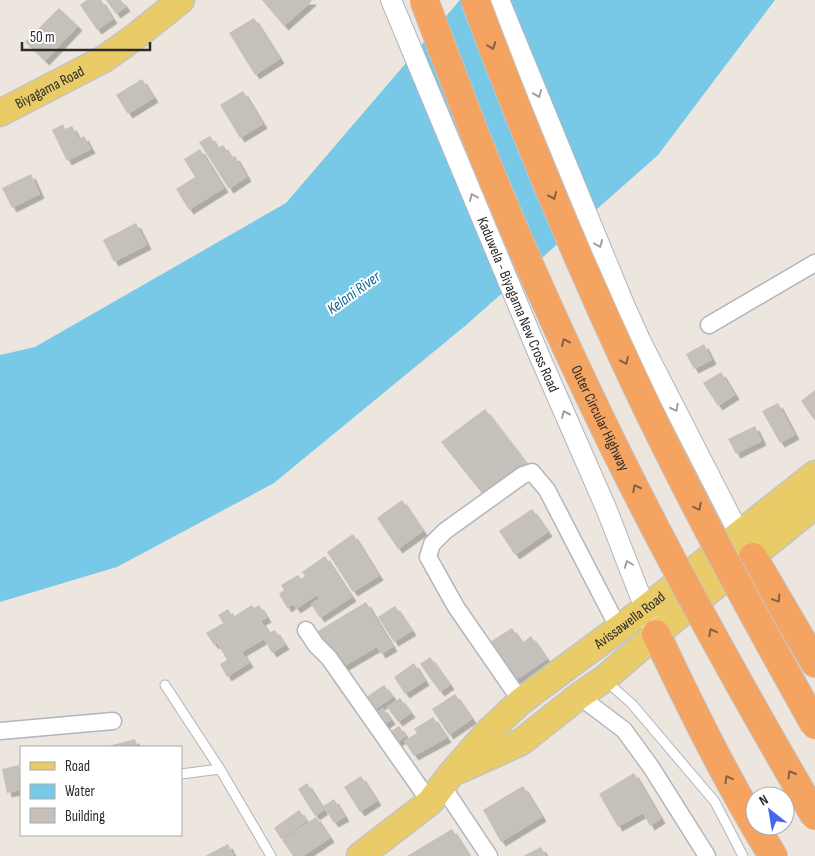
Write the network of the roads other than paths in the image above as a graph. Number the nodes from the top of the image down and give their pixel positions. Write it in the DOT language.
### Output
graph roads {
  1 [pos="391,0"];
  2 [pos="424,0"];
  3 [pos="475,0"];
  4 [pos="499,0"];
  5 [pos="177,2"];
  6 [pos="0,113"];
  7 [pos="815,263"];
  8 [pos="709,325"];
  9 [pos="815,474"];
  10 [pos="815,505"];
  11 [pos="746,546"];
  12 [pos="645,609"];
  13 [pos="619,629"];
  14 [pos="306,630"];
  15 [pos="656,634"];
  16 [pos="815,663"];
  17 [pos="604,679"];
  18 [pos="165,685"];
  19 [pos="579,696"];
  20 [pos="521,701"];
  21 [pos="113,720"];
  22 [pos="815,725"];
  23 [pos="0,731"];
  24 [pos="220,769"];
  25 [pos="182,774"];
  26 [pos="441,787"];
  27 [pos="815,816"];
  28 [pos="271,856"];
  29 [pos="360,856"];
  30 [pos="489,856"];
  31 [pos="707,856"];
  32 [pos="742,856"];
  33 [pos="773,856"];
  12 -- 1 [label="street, Kaduwela - Biyagama New Cross Road, one-way"];
  27 -- 2 [label="highway, Outer Circular Highway, one-way, bridge"];
  3 -- 22 [label="highway, one-way, bridge"];
  4 -- 11 [label="street, one-way"];
  5 -- 6 [label="main road, Biyagama Road"];
  7 -- 8 [label="street"];
  9 -- 11 [label="main road, Avissawella Road"];
  10 -- 11 [label="main road, Avissawella Road"];
  11 -- 12 [label="main road, Avissawella Road"];
  11 -- 15 [label="main road, Avissawella Road"];
  11 -- 16 [label="highway, one-way"];
  12 -- 13 [label="main road, Avissawella Road"];
  12 -- 15 [label="street, Kaduwela - Biyagama New Cross Road"];
  13 -- 20 [label="main road, Avissawella Road"];
  13 -- 20 [label="street"];
  14 -- 26 [label="street"];
  15 -- 17 [label="main road, Avissawella Road"];
  33 -- 15 [label="highway, one-way"];
  17 -- 19 [label="main road, Avissawella Road"];
  17 -- 32 [label="lane"];
  18 -- 24 [label="lane"];
  19 -- 26 [label="main road, Avissawella Road"];
  19 -- 31 [label="street"];
  20 -- 26 [label="main road, Avissawella Road"];
  21 -- 23 [label="street"];
  24 -- 25 [label="lane"];
  24 -- 28 [label="lane"];
  26 -- 29 [label="main road, Avissawella Road"];
  26 -- 30 [label="street"];
}
